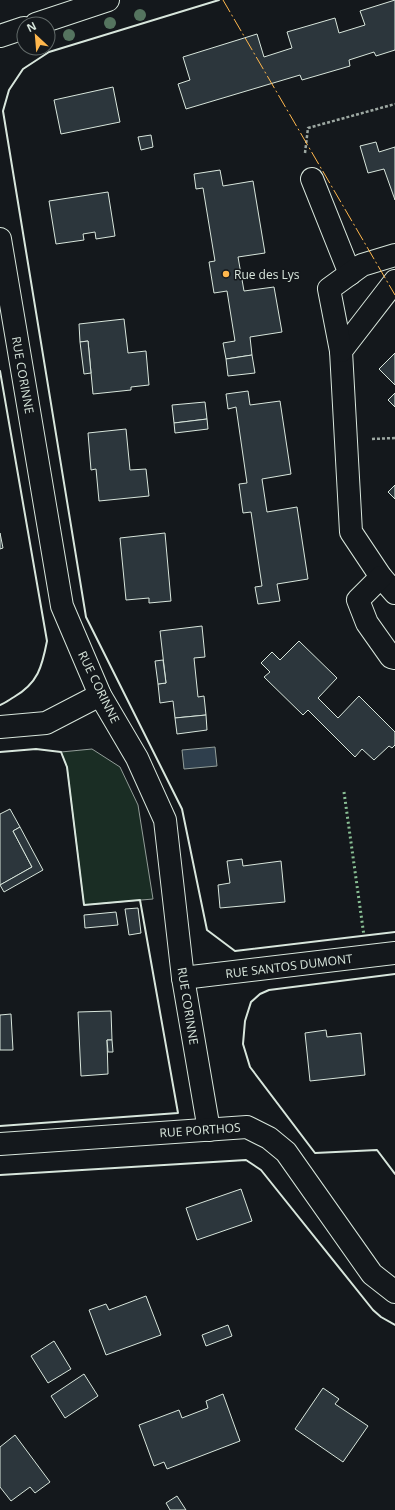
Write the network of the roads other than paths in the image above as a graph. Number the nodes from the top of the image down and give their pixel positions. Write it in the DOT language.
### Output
graph roads {
  1 [pos="108,0"];
  2 [pos="56,17"];
  3 [pos="16,31"];
  4 [pos="0,36"];
  5 [pos="312,179"];
  6 [pos="0,238"];
  7 [pos="395,255"];
  8 [pos="350,274"];
  9 [pos="395,281"];
  10 [pos="341,351"];
  11 [pos="388,585"];
  12 [pos="395,658"];
  13 [pos="100,695"];
  14 [pos="0,727"];
  15 [pos="395,953"];
  16 [pos="183,978"];
  17 [pos="209,1130"];
  18 [pos="0,1144"];
  19 [pos="395,1292"];
  1 -- 2 [label="street"];
  3 -- 4 [label="street"];
  5 -- 8 [label="street"];
  6 -- 13 [label="street, RUE CORINNE"];
  7 -- 8 [label="street"];
  8 -- 10 [label="street"];
  9 -- 10 [label="street"];
  10 -- 11 [label="street"];
  11 -- 12 [label="street"];
  13 -- 14 [label="street"];
  13 -- 16 [label="street, RUE CORINNE"];
  15 -- 16 [label="street, RUE SANTOS DUMONT"];
  16 -- 17 [label="street, RUE CORINNE"];
  17 -- 18 [label="street, RUE PORTHOS"];
  17 -- 19 [label="street, RUE PORTHOS"];
}
